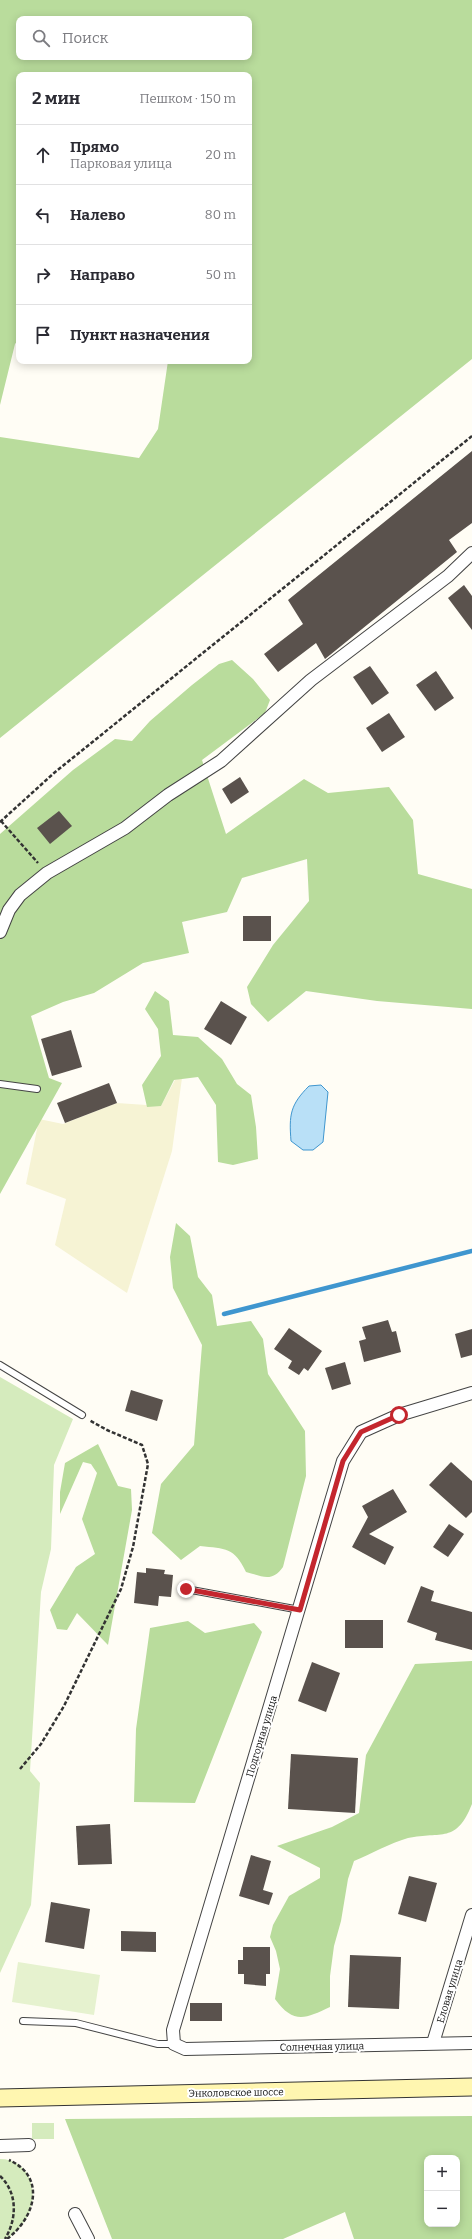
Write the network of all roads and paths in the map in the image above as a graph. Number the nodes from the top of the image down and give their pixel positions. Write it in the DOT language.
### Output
graph roads {
  1 [pos="472,436"];
  2 [pos="472,553"];
  3 [pos="0,822"];
  4 [pos="47,873"];
  5 [pos="0,932"];
  6 [pos="0,1084"];
  7 [pos="37,1090"];
  8 [pos="0,1365"];
  9 [pos="472,1393"];
  10 [pos="82,1415"];
  11 [pos="186,1589"];
  12 [pos="300,1610"];
  13 [pos="20,1769"];
  14 [pos="472,1915"];
  15 [pos="23,2020"];
  16 [pos="472,2043"];
  17 [pos="174,2044"];
  18 [pos="433,2044"];
  19 [pos="472,2087"];
  20 [pos="0,2098"];
  21 [pos="29,2145"];
  22 [pos="0,2146"];
  23 [pos="3,2159"];
  24 [pos="0,2176"];
  25 [pos="76,2214"];
  26 [pos="6,2239"];
  27 [pos="88,2239"];
  1 -- 3 [label="path"];
  2 -- 4 [label="street"];
  3 -- 4 [label="path"];
  4 -- 5 [label="street"];
  6 -- 7 [label="lane"];
  8 -- 10 [label="lane"];
  9 -- 12 [label="street, Подгорная улица"];
  10 -- 13 [label="path"];
  11 -- 12 [label="lane"];
  12 -- 17 [label="street, Подгорная улица"];
  14 -- 18 [label="street, Еловая улица"];
  15 -- 17 [label="lane"];
  16 -- 18 [label="street, Солнечная улица"];
  17 -- 18 [label="street, Солнечная улица"];
  19 -- 20 [label="main road, Энколовское шоссе"];
  21 -- 22 [label="street"];
  23 -- 26 [label="path"];
  24 -- 26 [label="path"];
  25 -- 27 [label="street"];
}
